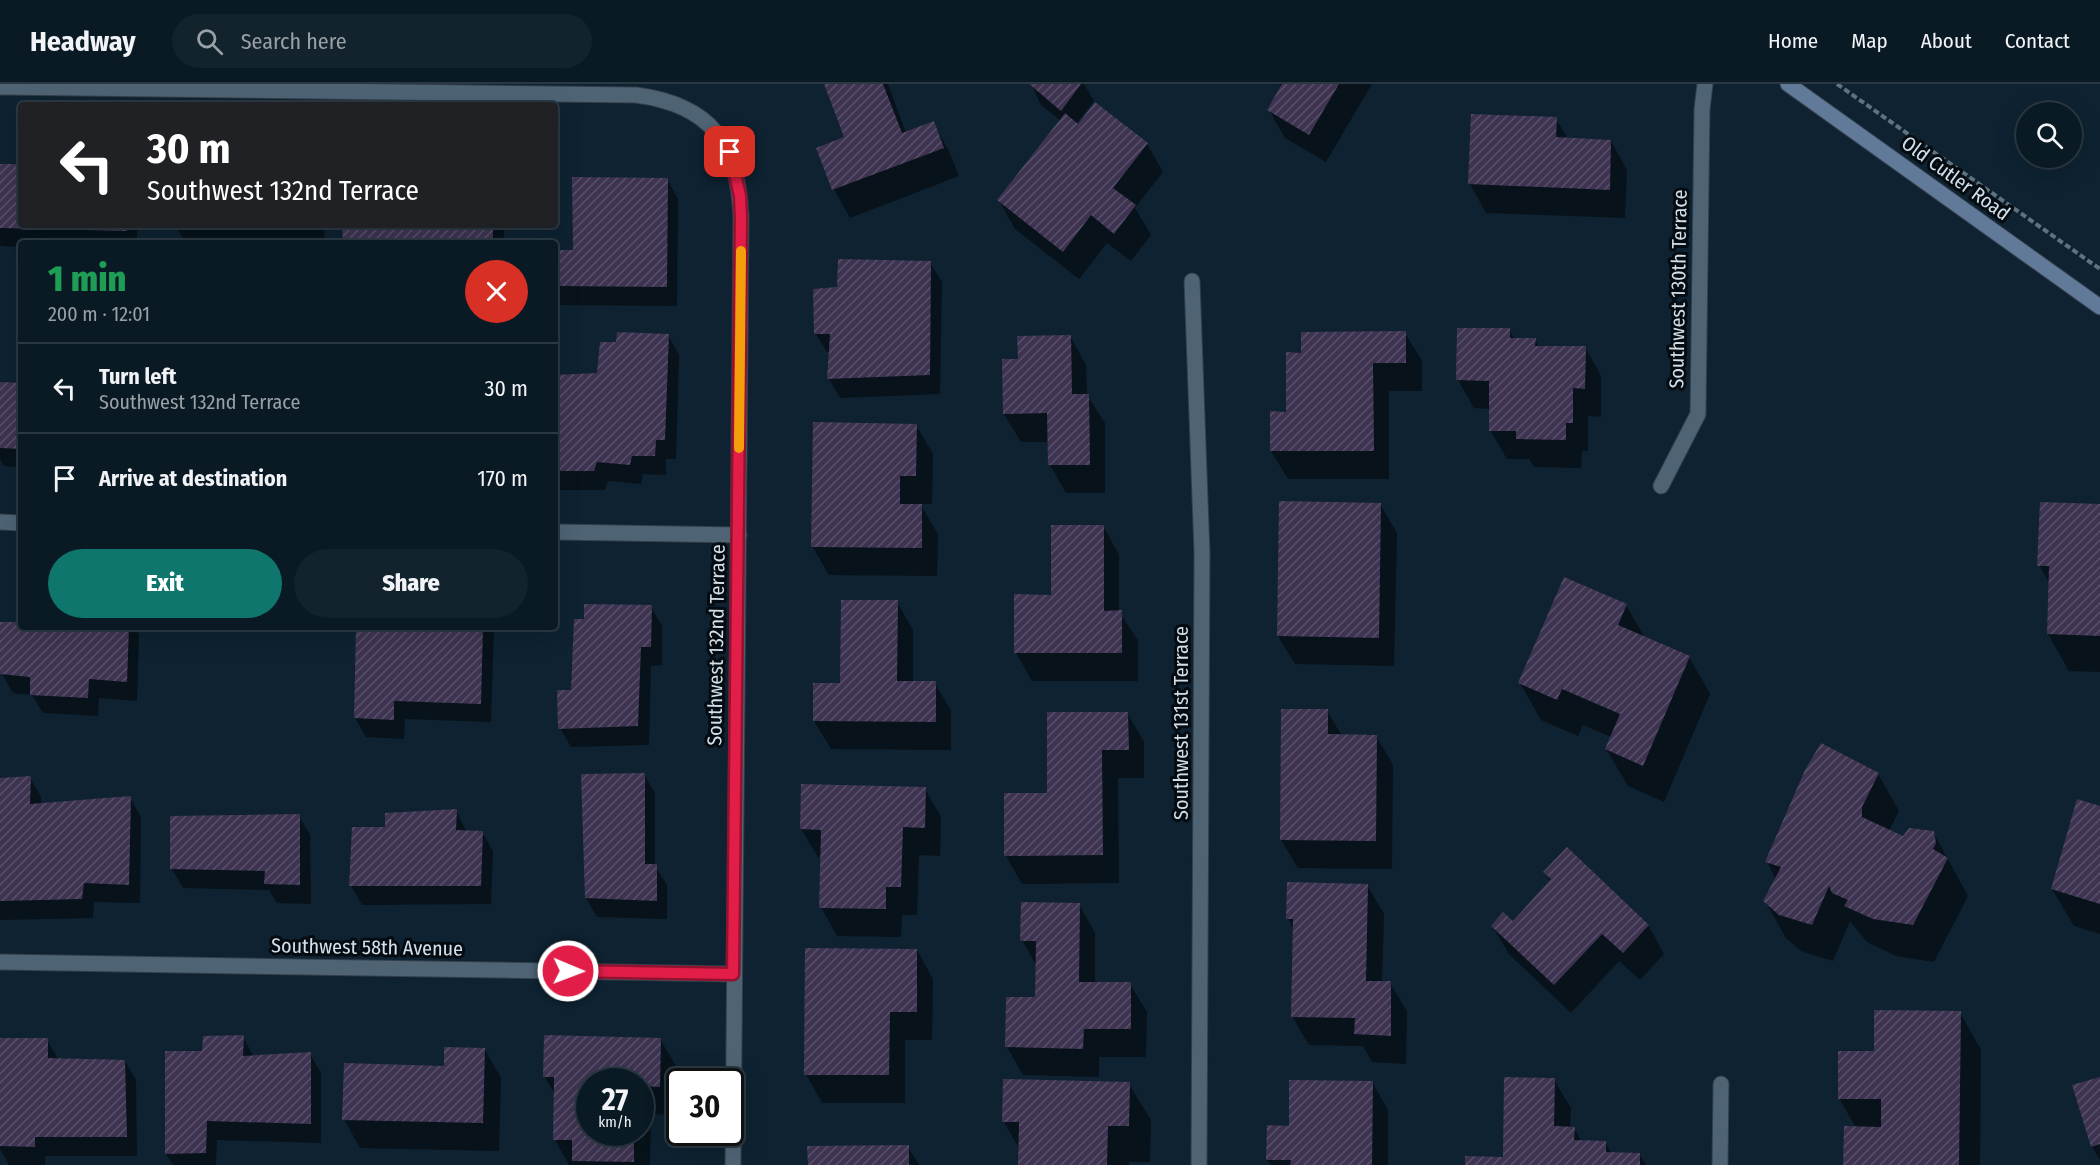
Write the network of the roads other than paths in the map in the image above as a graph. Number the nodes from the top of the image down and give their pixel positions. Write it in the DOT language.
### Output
graph roads {
  1 [pos="1705,84"];
  2 [pos="1788,84"];
  3 [pos="0,87"];
  4 [pos="1192,281"];
  5 [pos="2100,307"];
  6 [pos="1661,486"];
  7 [pos="0,522"];
  8 [pos="18,523"];
  9 [pos="558,532"];
  10 [pos="738,535"];
  11 [pos="0,962"];
  12 [pos="733,974"];
  13 [pos="1721,1084"];
  14 [pos="733,1165"];
  15 [pos="1199,1165"];
  16 [pos="1719,1165"];
  1 -- 6 [label="street, Southwest 130th Terrace"];
  2 -- 5 [label="main road, Old Cutler Road"];
  3 -- 10 [label="street, Southwest 132nd Terrace"];
  4 -- 15 [label="street, Southwest 131st Terrace"];
  7 -- 8 [label="street"];
  9 -- 10 [label="street"];
  10 -- 12 [label="street, Southwest 132nd Terrace"];
  11 -- 12 [label="street, Southwest 58th Avenue"];
  12 -- 14 [label="street, Southwest 132nd Terrace"];
  13 -- 16 [label="street"];
}
